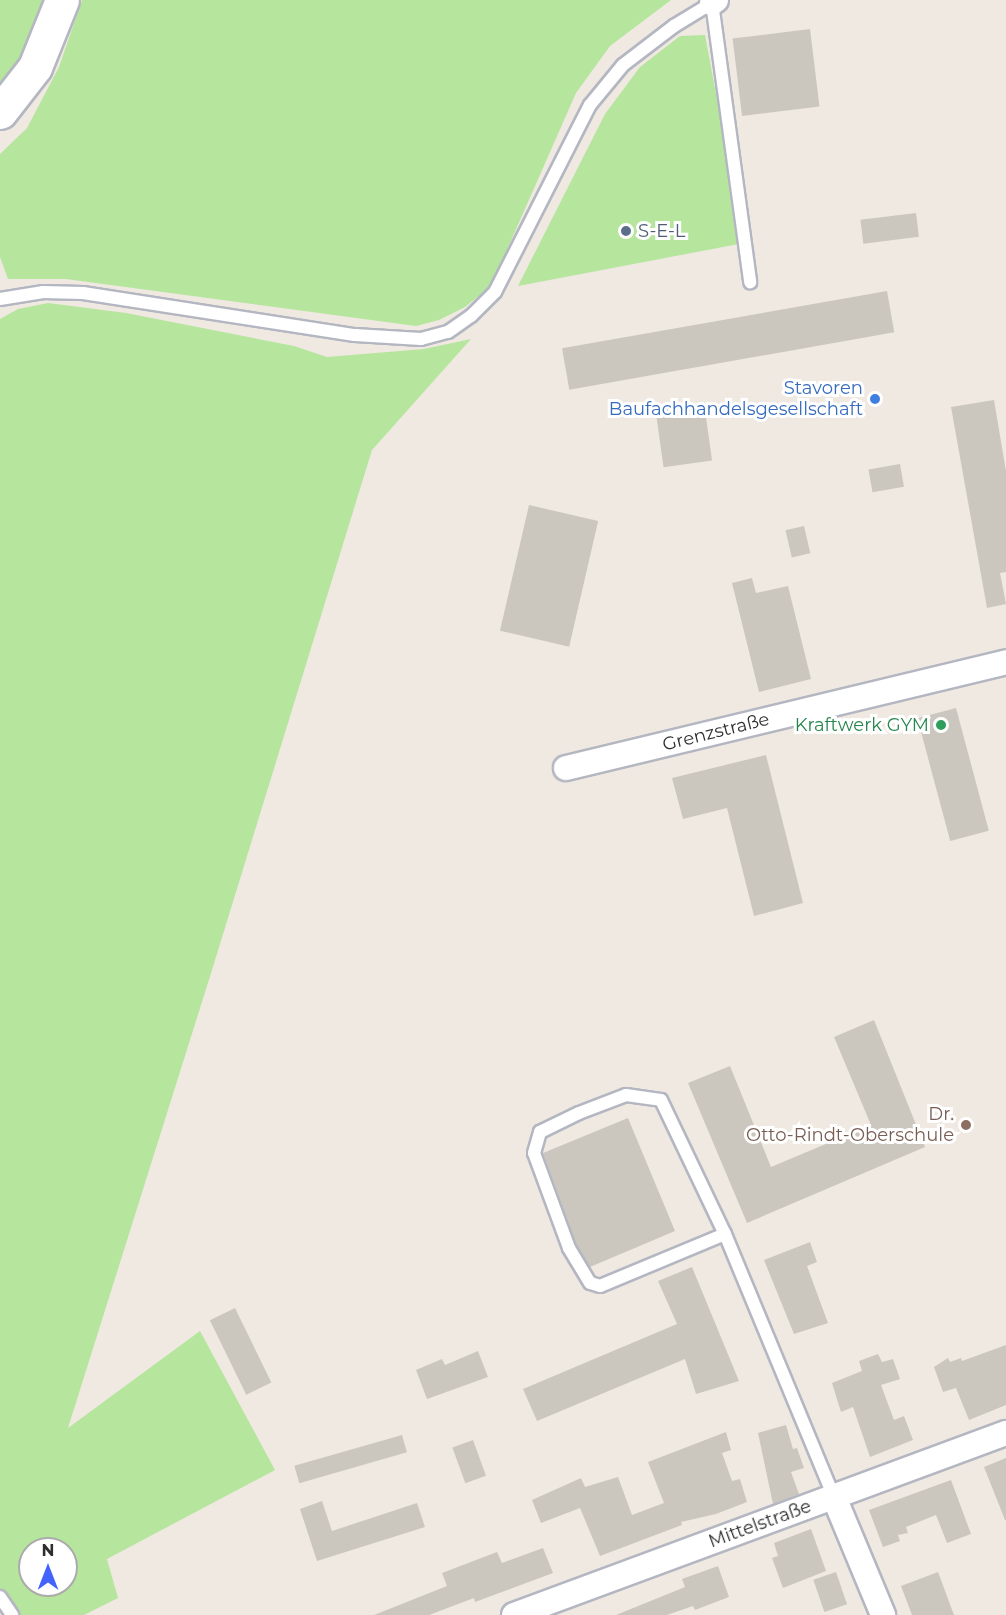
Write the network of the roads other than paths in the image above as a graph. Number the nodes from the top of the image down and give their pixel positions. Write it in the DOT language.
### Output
graph roads {
  1 [pos="62,0"];
  2 [pos="714,2"];
  3 [pos="0,112"];
  4 [pos="750,282"];
  5 [pos="0,299"];
  6 [pos="1006,662"];
  7 [pos="566,768"];
  8 [pos="725,1234"];
  9 [pos="1006,1433"];
  10 [pos="834,1497"];
  11 [pos="0,1597"];
  12 [pos="525,1613"];
  13 [pos="12,1615"];
  14 [pos="883,1615"];
  1 -- 3 [label="street"];
  2 -- 4 [label="lane"];
  2 -- 5 [label="lane"];
  6 -- 7 [label="street, Grenzstraße"];
  8 -- 8 [label="lane"];
  8 -- 10 [label="lane"];
  9 -- 10 [label="street, Mittelstraße"];
  10 -- 12 [label="street, Mittelstraße"];
  10 -- 14 [label="street"];
  11 -- 13 [label="lane"];
}
